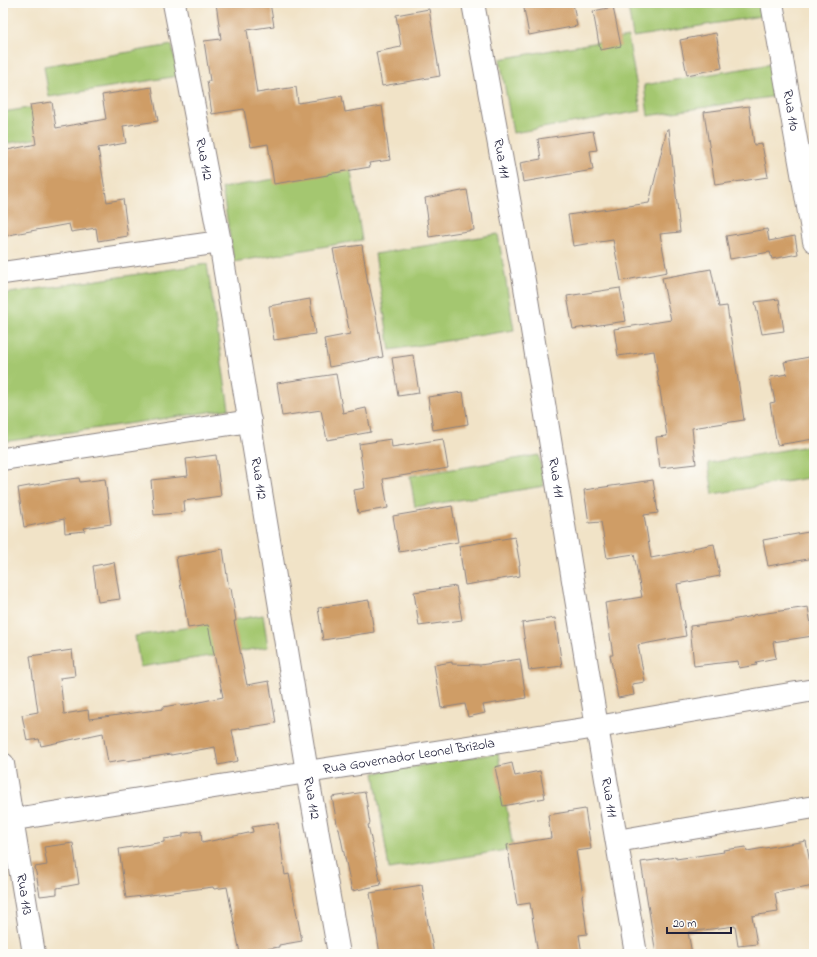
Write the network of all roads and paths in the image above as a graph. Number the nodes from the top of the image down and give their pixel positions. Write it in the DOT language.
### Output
graph roads {
  1 [pos="174,3"];
  2 [pos="473,3"];
  3 [pos="772,3"];
  4 [pos="814,241"];
  5 [pos="220,242"];
  6 [pos="3,273"];
  7 [pos="250,421"];
  8 [pos="3,459"];
  9 [pos="814,690"];
  10 [pos="597,727"];
  11 [pos="3,764"];
  12 [pos="307,772"];
  13 [pos="814,807"];
  14 [pos="8,820"];
  15 [pos="617,841"];
  16 [pos="34,954"];
  17 [pos="338,954"];
  18 [pos="636,954"];
  1 -- 5 [label="street, Rua 112"];
  2 -- 10 [label="street, Rua 111"];
  3 -- 4 [label="street, Rua 110"];
  5 -- 6 [label="street"];
  5 -- 7 [label="street, Rua 112"];
  7 -- 8 [label="street"];
  7 -- 12 [label="street, Rua 112"];
  9 -- 10 [label="street, Rua Governador Leonel Brizola"];
  10 -- 12 [label="street, Rua Governador Leonel Brizola"];
  10 -- 15 [label="street, Rua 111"];
  11 -- 14 [label="street, Rua 113"];
  12 -- 14 [label="street, Rua Governador Leonel Brizola"];
  12 -- 17 [label="street, Rua 112"];
  13 -- 15 [label="street"];
  14 -- 16 [label="street, Rua 113"];
  15 -- 18 [label="street, Rua 111"];
}
